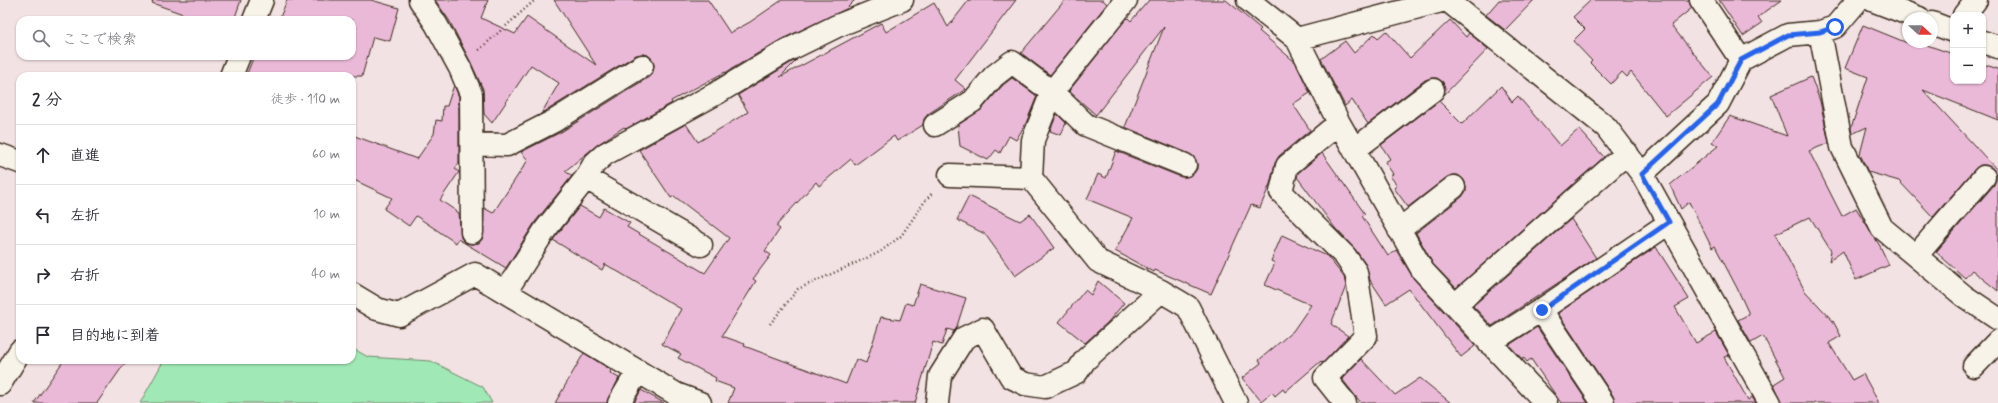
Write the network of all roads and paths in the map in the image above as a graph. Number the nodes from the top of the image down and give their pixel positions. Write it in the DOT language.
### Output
graph roads {
  1 [pos="262,0"];
  2 [pos="420,0"];
  3 [pos="534,0"];
  4 [pos="902,0"];
  5 [pos="1126,0"];
  6 [pos="1248,0"];
  7 [pos="1446,0"];
  8 [pos="1701,0"];
  9 [pos="1858,0"];
  10 [pos="1872,0"];
  11 [pos="1976,0"];
  12 [pos="1903,12"];
  13 [pos="1964,12"];
  14 [pos="256,16"];
  15 [pos="1820,32"];
  16 [pos="1297,39"];
  17 [pos="1986,43"];
  18 [pos="1998,47"];
  19 [pos="237,60"];
  20 [pos="1741,60"];
  21 [pos="642,66"];
  22 [pos="460,68"];
  23 [pos="233,72"];
  24 [pos="1432,90"];
  25 [pos="1052,92"];
  26 [pos="1339,123"];
  27 [pos="935,125"];
  28 [pos="473,144"];
  29 [pos="1354,150"];
  30 [pos="1627,154"];
  31 [pos="0,155"];
  32 [pos="16,161"];
  33 [pos="1185,166"];
  34 [pos="1642,174"];
  35 [pos="950,175"];
  36 [pos="1984,177"];
  37 [pos="586,178"];
  38 [pos="1031,178"];
  39 [pos="1454,187"];
  40 [pos="1669,222"];
  41 [pos="1400,230"];
  42 [pos="472,232"];
  43 [pos="702,245"];
  44 [pos="1916,256"];
  45 [pos="506,291"];
  46 [pos="1162,291"];
  47 [pos="356,296"];
  48 [pos="1455,305"];
  49 [pos="1542,310"];
  50 [pos="1998,319"];
  51 [pos="770,324"];
  52 [pos="1998,341"];
  53 [pos="1489,342"];
  54 [pos="16,357"];
  55 [pos="1974,366"];
  56 [pos="638,370"];
  57 [pos="0,384"];
  58 [pos="619,403"];
  59 [pos="700,403"];
  60 [pos="937,403"];
  61 [pos="1236,403"];
  62 [pos="1345,403"];
  63 [pos="1546,403"];
  64 [pos="1603,403"];
  65 [pos="1770,403"];
  1 -- 14 [label="street"];
  2 -- 22 [label="street"];
  3 -- 22 [label="path"];
  4 -- 37 [label="street"];
  5 -- 25 [label="street"];
  6 -- 16 [label="street"];
  7 -- 16 [label="street"];
  7 -- 30 [label="street"];
  8 -- 20 [label="street"];
  9 -- 15 [label="street"];
  10 -- 12 [label="street"];
  11 -- 13 [label="street"];
  15 -- 20 [label="street"];
  15 -- 44 [label="street"];
  16 -- 26 [label="street"];
  17 -- 18 [label="street"];
  19 -- 23 [label="street"];
  20 -- 34 [label="street"];
  21 -- 28 [label="street"];
  22 -- 28 [label="street"];
  24 -- 29 [label="street"];
  25 -- 27 [label="street"];
  25 -- 33 [label="street"];
  25 -- 38 [label="street"];
  26 -- 29 [label="street"];
  26 -- 62 [label="street"];
  28 -- 42 [label="street"];
  29 -- 41 [label="street"];
  30 -- 34 [label="street"];
  30 -- 48 [label="street"];
  31 -- 32 [label="street"];
  34 -- 40 [label="street"];
  35 -- 38 [label="street"];
  35 -- 51 [label="path"];
  36 -- 44 [label="street"];
  37 -- 43 [label="street"];
  37 -- 45 [label="street"];
  38 -- 46 [label="street"];
  39 -- 41 [label="street"];
  40 -- 49 [label="street"];
  40 -- 65 [label="street"];
  41 -- 48 [label="street"];
  44 -- 50 [label="street"];
  45 -- 47 [label="street"];
  45 -- 56 [label="street"];
  46 -- 60 [label="street"];
  46 -- 61 [label="street"];
  48 -- 53 [label="street"];
  49 -- 53 [label="street"];
  49 -- 64 [label="street"];
  52 -- 55 [label="street"];
  53 -- 63 [label="street"];
  54 -- 57 [label="street"];
  56 -- 58 [label="street"];
  56 -- 59 [label="street"];
}
